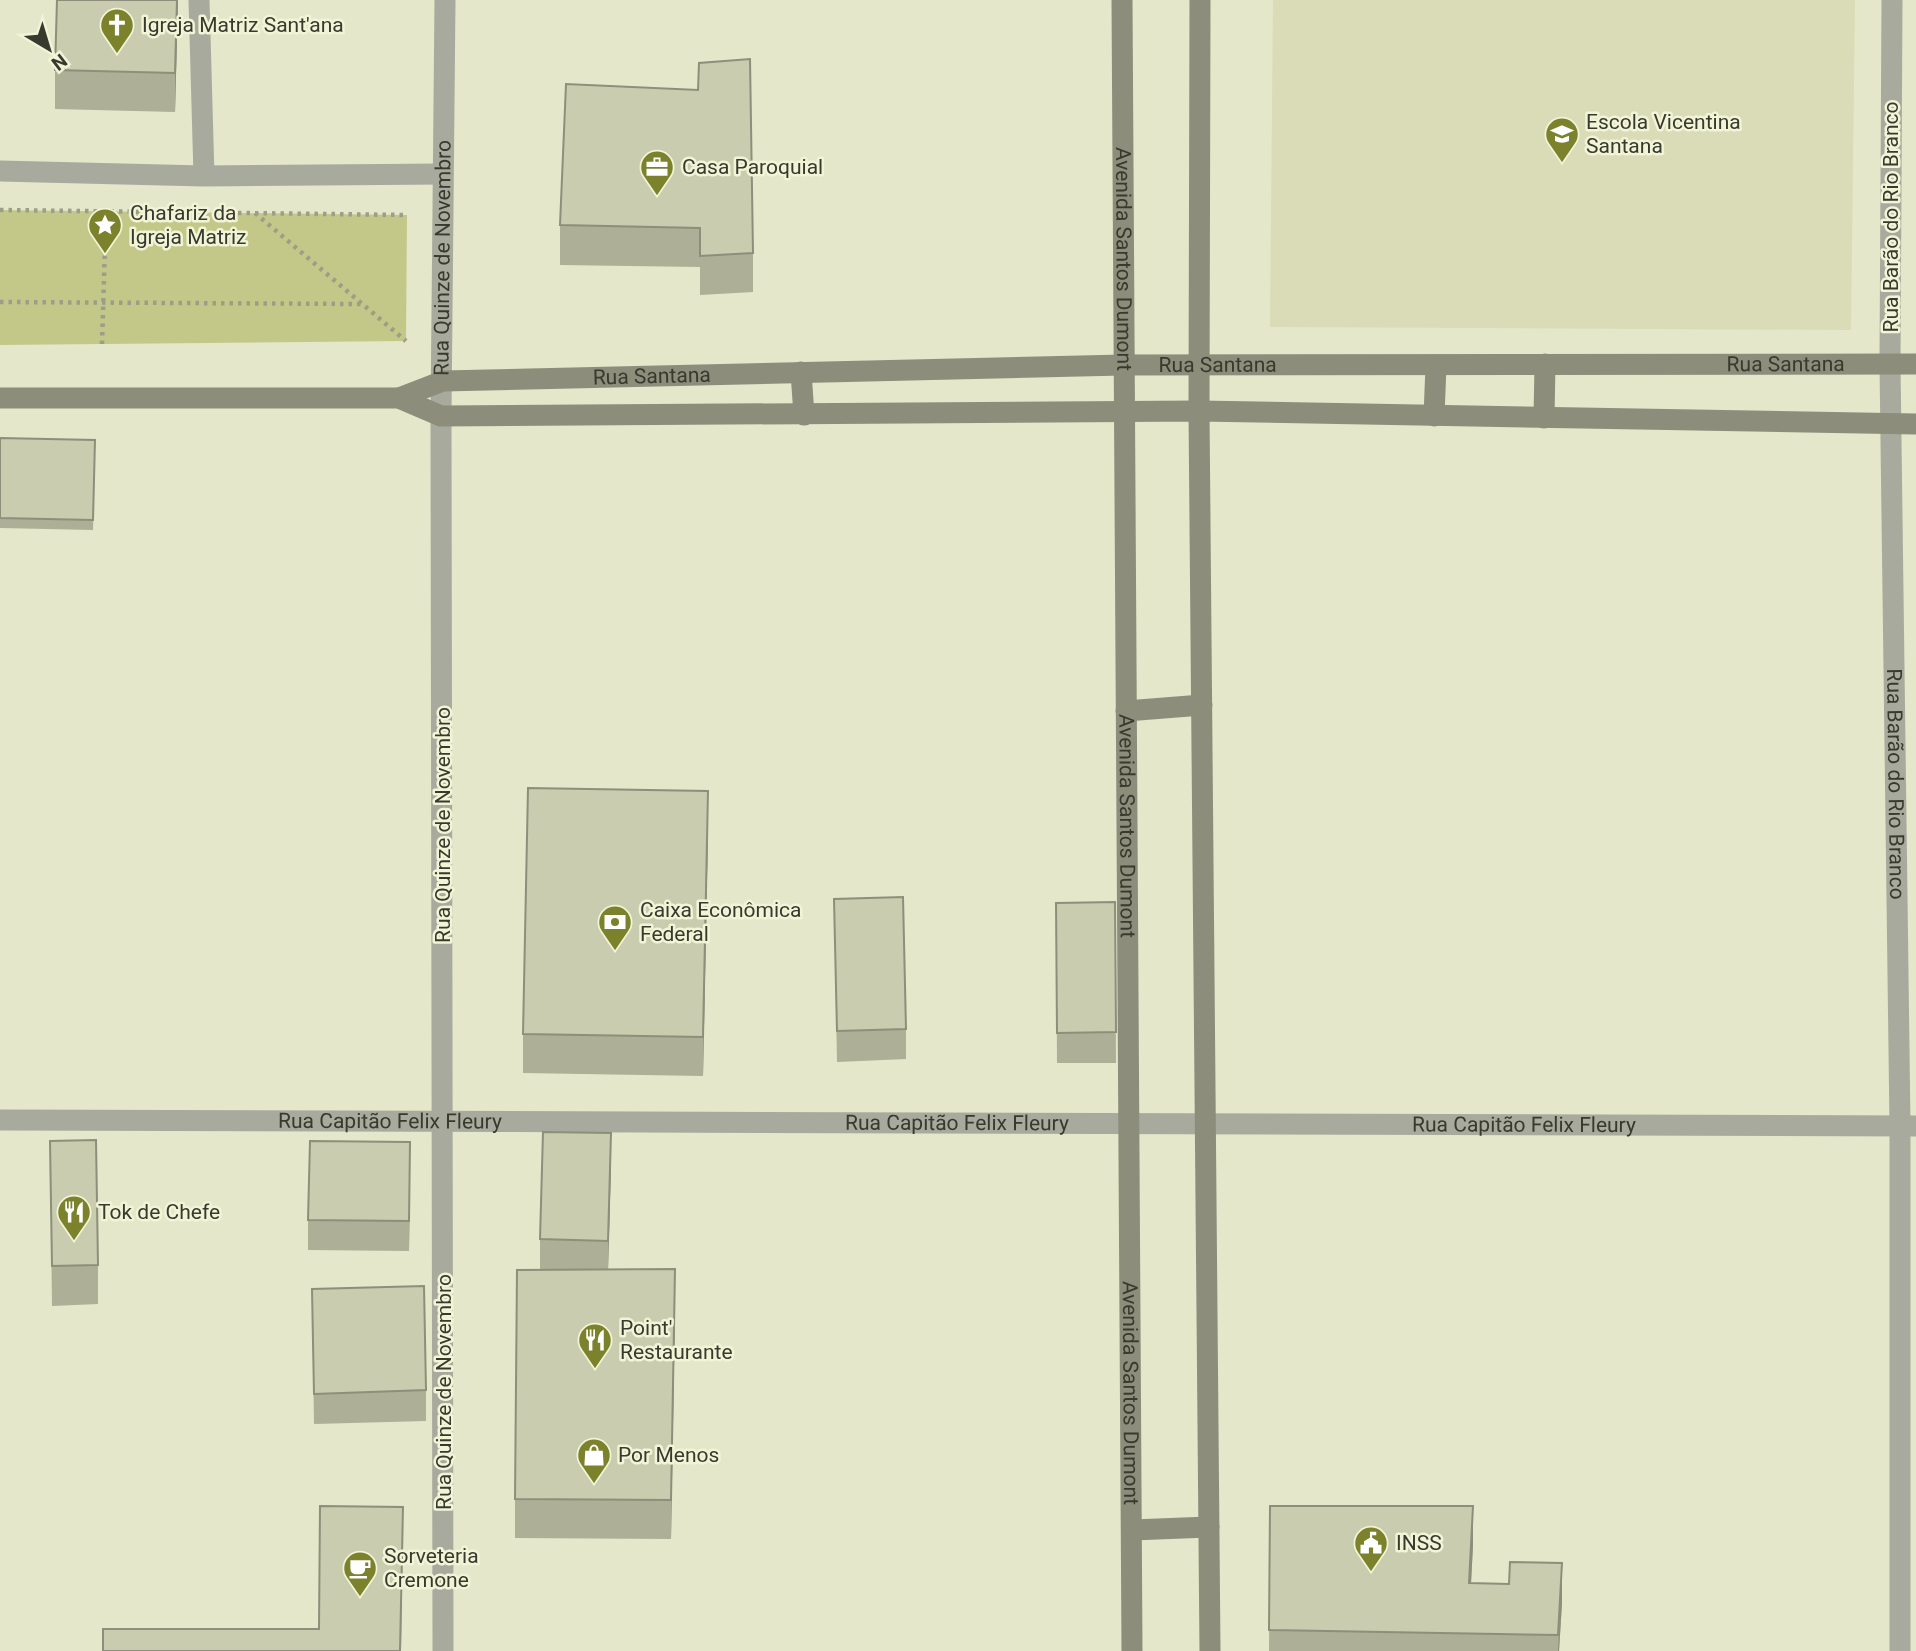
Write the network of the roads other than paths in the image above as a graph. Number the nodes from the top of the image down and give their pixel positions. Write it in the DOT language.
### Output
graph roads {
  1 [pos="199,0"];
  2 [pos="445,0"];
  3 [pos="1122,0"];
  4 [pos="1200,0"];
  5 [pos="1892,0"];
  6 [pos="0,172"];
  7 [pos="443,174"];
  8 [pos="204,176"];
  9 [pos="1545,364"];
  10 [pos="1890,364"];
  11 [pos="1916,364"];
  12 [pos="1123,365"];
  13 [pos="1199,365"];
  14 [pos="1436,366"];
  15 [pos="801,372"];
  16 [pos="443,380"];
  17 [pos="0,398"];
  18 [pos="399,398"];
  19 [pos="1199,411"];
  20 [pos="1122,414"];
  21 [pos="804,415"];
  22 [pos="441,416"];
  23 [pos="1434,416"];
  24 [pos="1544,418"];
  25 [pos="1891,424"];
  26 [pos="1916,424"];
  27 [pos="1202,705"];
  28 [pos="1126,711"];
  29 [pos="0,1120"];
  30 [pos="444,1121"];
  31 [pos="1206,1123"];
  32 [pos="1131,1126"];
  33 [pos="1908,1126"];
  34 [pos="1209,1527"];
  35 [pos="1132,1530"];
  36 [pos="443,1651"];
  37 [pos="1132,1651"];
  38 [pos="1210,1651"];
  39 [pos="1900,1651"];
  1 -- 8 [label="street"];
  2 -- 7 [label="street, Rua Quinze de Novembro"];
  3 -- 12 [label="street, Avenida Santos Dumont"];
  4 -- 13 [label="street"];
  5 -- 10 [label="street, Rua Barão do Rio Branco"];
  6 -- 8 [label="street"];
  7 -- 8 [label="street"];
  7 -- 16 [label="street, Rua Quinze de Novembro"];
  9 -- 10 [label="street, Rua Santana"];
  9 -- 14 [label="street, Rua Santana"];
  9 -- 24 [label="street"];
  10 -- 11 [label="street, Rua Santana"];
  10 -- 25 [label="street, Rua Barão do Rio Branco"];
  12 -- 13 [label="street, Rua Santana"];
  12 -- 15 [label="street, Rua Santana"];
  12 -- 20 [label="street, Avenida Santos Dumont"];
  13 -- 14 [label="street, Rua Santana"];
  13 -- 19 [label="street"];
  14 -- 23 [label="street"];
  15 -- 16 [label="street, Rua Santana"];
  15 -- 21 [label="street"];
  16 -- 18 [label="street, Rua Santana"];
  16 -- 22 [label="street, Rua Quinze de Novembro"];
  17 -- 18 [label="street, Rua Santana"];
  18 -- 22 [label="street, Rua Santana"];
  19 -- 20 [label="street, Rua Santana"];
  19 -- 23 [label="street, Rua Santana"];
  19 -- 27 [label="street"];
  20 -- 21 [label="street, Rua Santana"];
  20 -- 28 [label="street, Avenida Santos Dumont"];
  21 -- 22 [label="street, Rua Santana"];
  22 -- 30 [label="street, Rua Quinze de Novembro"];
  23 -- 24 [label="street, Rua Santana"];
  24 -- 25 [label="street, Rua Santana"];
  25 -- 26 [label="street, Rua Santana"];
  25 -- 33 [label="street, Rua Barão do Rio Branco"];
  27 -- 28 [label="street"];
  27 -- 31 [label="street"];
  28 -- 32 [label="street, Avenida Santos Dumont"];
  29 -- 30 [label="street, Rua Capitão Felix Fleury"];
  30 -- 32 [label="street, Rua Capitão Felix Fleury"];
  30 -- 36 [label="street, Rua Quinze de Novembro"];
  31 -- 32 [label="street, Rua Capitão Felix Fleury"];
  31 -- 33 [label="street, Rua Capitão Felix Fleury"];
  31 -- 34 [label="street"];
  32 -- 35 [label="street, Avenida Santos Dumont"];
  33 -- 39 [label="street, Rua Barão do Rio Branco"];
  34 -- 35 [label="street"];
  34 -- 38 [label="street"];
  35 -- 37 [label="street, Avenida Santos Dumont"];
}
